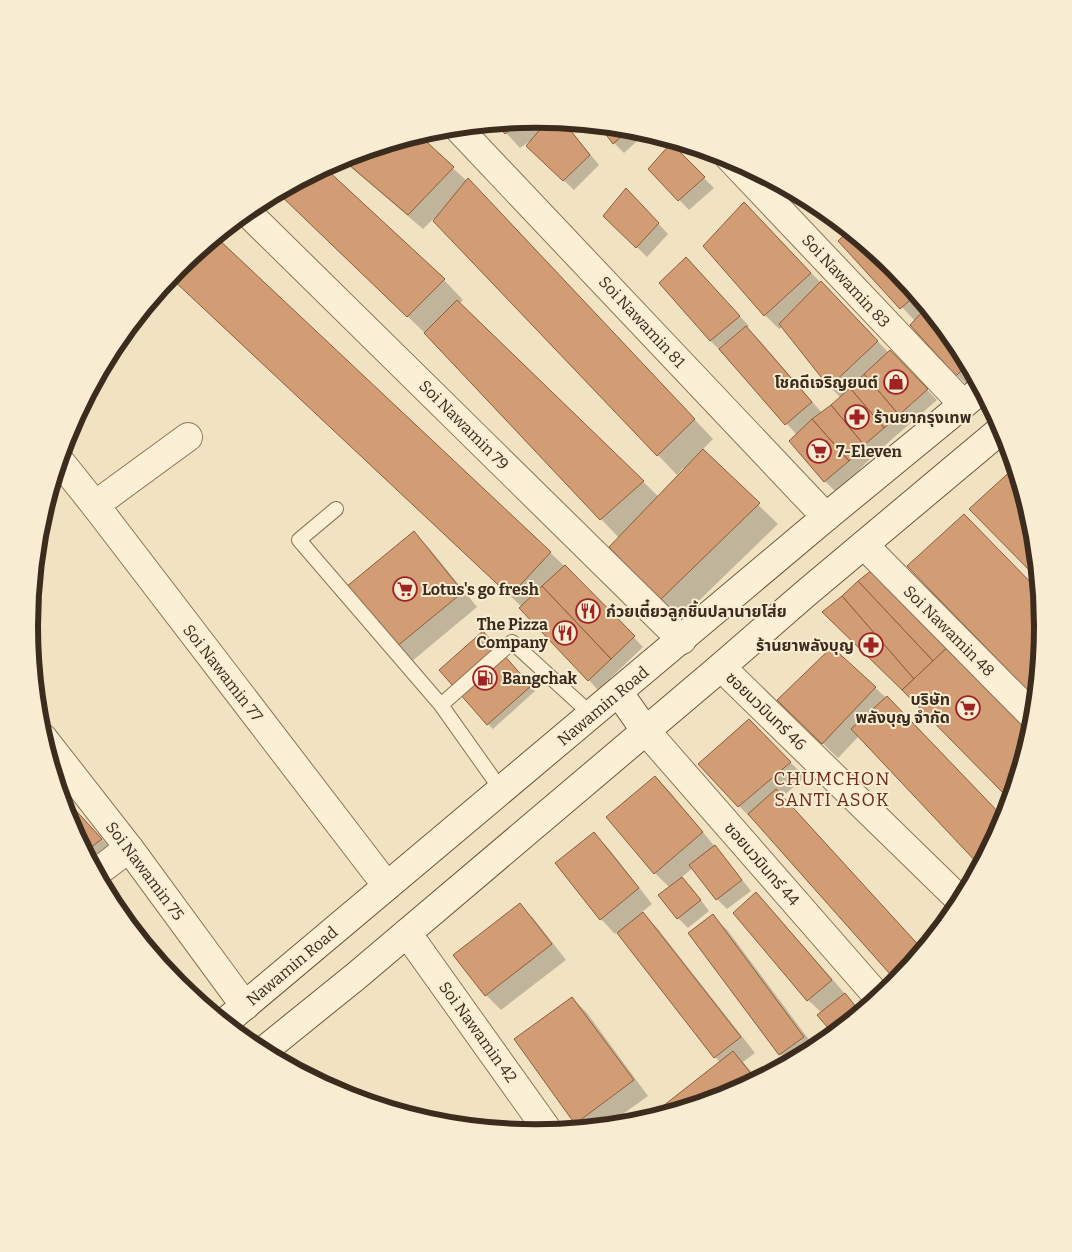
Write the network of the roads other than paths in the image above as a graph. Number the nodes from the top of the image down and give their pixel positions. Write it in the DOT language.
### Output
graph roads {
  1 [pos="464,133"];
  2 [pos="747,175"];
  3 [pos="252,217"];
  4 [pos="972,396"];
  5 [pos="996,434"];
  6 [pos="188,437"];
  7 [pos="64,466"];
  8 [pos="95,506"];
  9 [pos="336,509"];
  10 [pos="826,517"];
  11 [pos="864,545"];
  12 [pos="682,640"];
  13 [pos="721,667"];
  14 [pos="619,692"];
  15 [pos="441,705"];
  16 [pos="1027,711"];
  17 [pos="592,715"];
  18 [pos="645,730"];
  19 [pos="56,761"];
  20 [pos="502,790"];
  21 [pos="129,848"];
  22 [pos="101,869"];
  23 [pos="387,886"];
  24 [pos="955,895"];
  25 [pos="407,933"];
  26 [pos="873,993"];
  27 [pos="245,1006"];
  28 [pos="230,1018"];
  29 [pos="269,1046"];
  30 [pos="543,1124"];
  1 -- 10 [label="street, Soi Nawamin 81"];
  2 -- 4 [label="street, Soi Nawamin 83"];
  3 -- 12 [label="street, Soi Nawamin 79"];
  4 -- 10 [label="street, Nawamin Road"];
  5 -- 11 [label="street"];
  6 -- 8 [label="street"];
  7 -- 8 [label="street, Soi Nawamin 77"];
  8 -- 23 [label="street, Soi Nawamin 77"];
  9 -- 15 [label="lane"];
  10 -- 12 [label="street, Nawamin Road"];
  11 -- 13 [label="street"];
  11 -- 16 [label="street, Soi Nawamin 48"];
  12 -- 14 [label="street, Nawamin Road"];
  13 -- 18 [label="street"];
  13 -- 24 [label="street, ซอยนวมินทร์ 46"];
  14 -- 17 [label="street, Nawamin Road"];
  14 -- 18 [label="street, ซอยนวมินทร์ 44"];
  15 -- 17 [label="lane"];
  15 -- 20 [label="lane"];
  17 -- 20 [label="street, Nawamin Road"];
  18 -- 25 [label="street"];
  18 -- 26 [label="street, ซอยนวมินทร์ 44"];
  19 -- 21 [label="street, Soi Nawamin 75"];
  20 -- 23 [label="street, Nawamin Road"];
  21 -- 22 [label="street"];
  21 -- 27 [label="street, Soi Nawamin 75"];
  23 -- 27 [label="street, Nawamin Road"];
  25 -- 29 [label="street"];
  25 -- 30 [label="street, Soi Nawamin 42"];
  27 -- 28 [label="street, Nawamin Road"];
}
